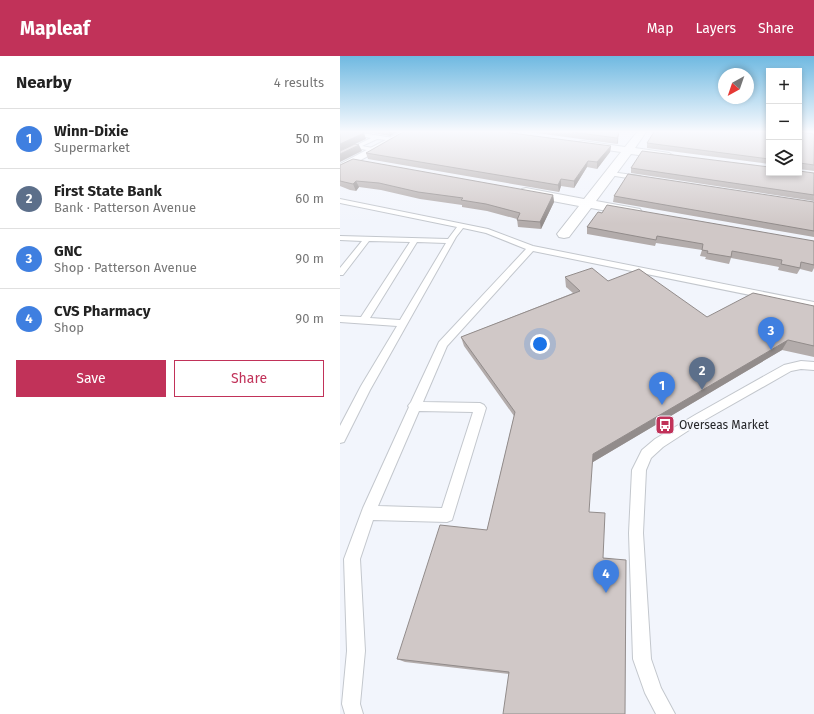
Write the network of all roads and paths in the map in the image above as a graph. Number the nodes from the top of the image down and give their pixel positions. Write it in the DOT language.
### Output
graph roads {
  1 [pos="619,163"];
  2 [pos="611,174"];
  3 [pos="650,180"];
  4 [pos="510,189"];
  5 [pos="340,202"];
  6 [pos="588,204"];
  7 [pos="650,214"];
  8 [pos="462,226"];
  9 [pos="564,234"];
  10 [pos="340,238"];
  11 [pos="368,238"];
  12 [pos="415,240"];
  13 [pos="451,241"];
  14 [pos="531,248"];
  15 [pos="340,273"];
  16 [pos="814,305"];
  17 [pos="340,319"];
  18 [pos="363,321"];
  19 [pos="404,323"];
  20 [pos="814,366"];
  21 [pos="414,406"];
  22 [pos="340,438"];
  23 [pos="368,513"];
  24 [pos="354,714"];
  25 [pos="666,714"];
  1 -- 2 [label="street"];
  2 -- 3 [label="lane"];
  2 -- 6 [label="street"];
  4 -- 6 [label="street"];
  5 -- 8 [label="lane"];
  6 -- 7 [label="street"];
  6 -- 9 [label="street"];
  8 -- 13 [label="lane"];
  8 -- 14 [label="lane"];
  10 -- 11 [label="lane"];
  11 -- 12 [label="lane"];
  11 -- 15 [label="lane"];
  12 -- 13 [label="lane"];
  12 -- 18 [label="lane"];
  13 -- 19 [label="lane"];
  14 -- 16 [label="lane"];
  14 -- 21 [label="lane"];
  17 -- 18 [label="lane"];
  18 -- 19 [label="lane"];
  19 -- 22 [label="lane"];
  20 -- 25 [label="lane"];
  21 -- 23 [label="lane"];
  21 -- 23 [label="lane"];
  23 -- 24 [label="lane"];
}
